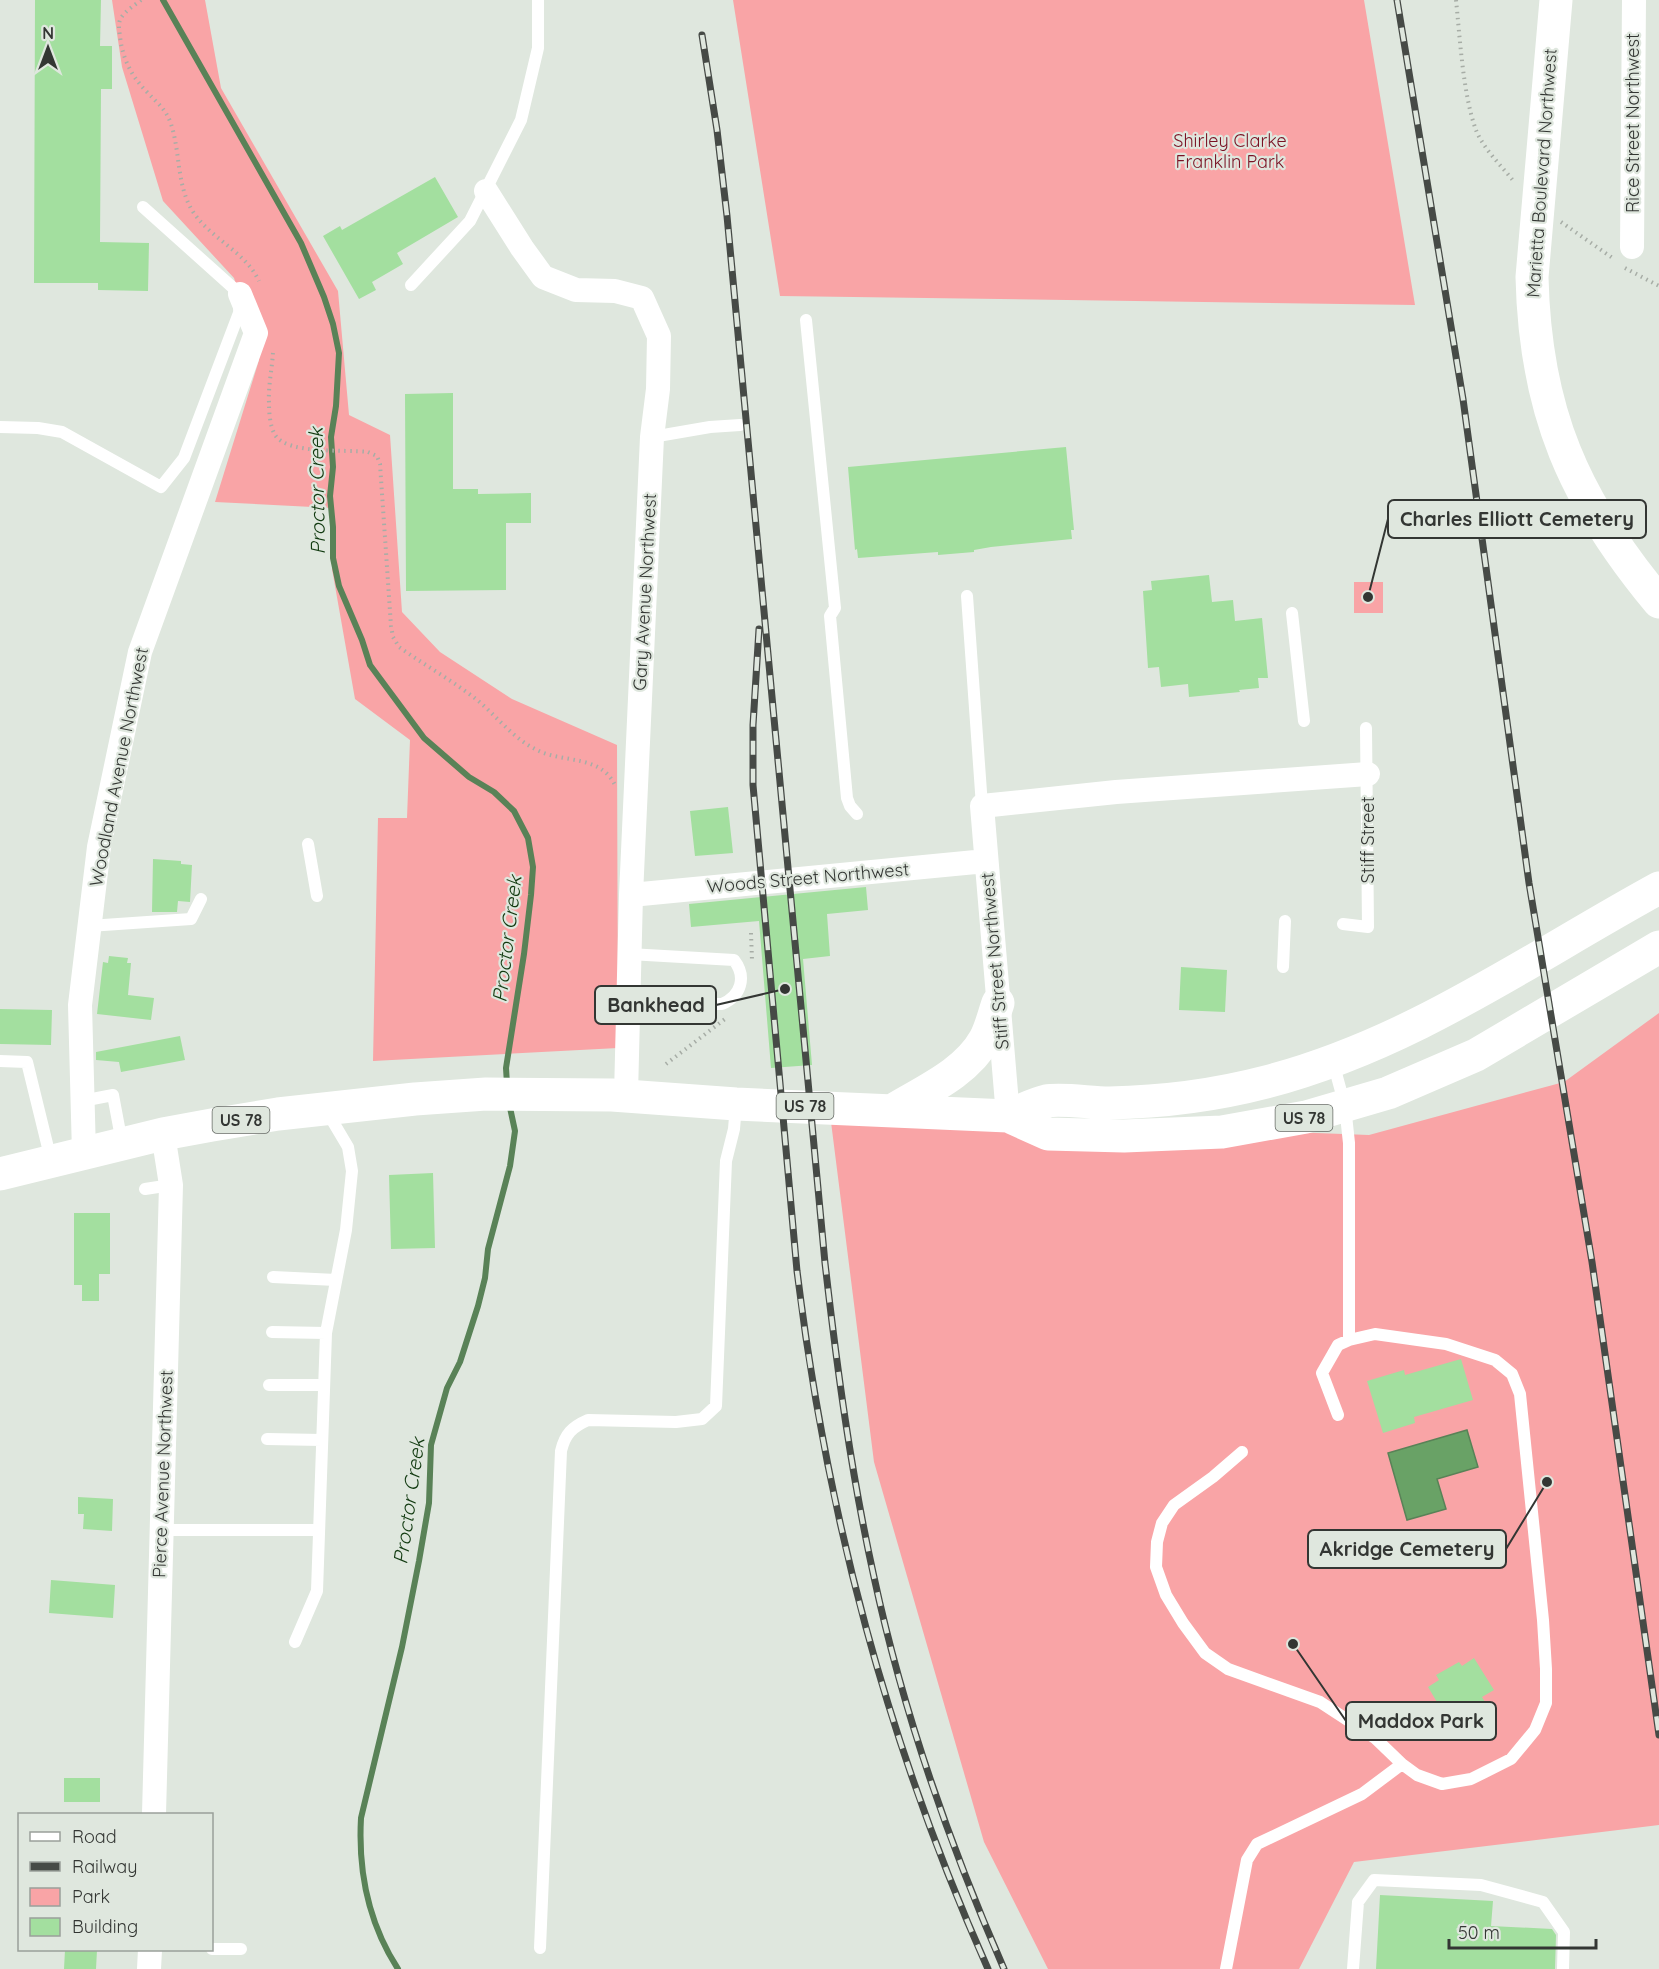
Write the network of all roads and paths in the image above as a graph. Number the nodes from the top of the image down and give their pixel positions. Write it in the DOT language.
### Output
graph roads {
  1 [pos="141,0"];
  2 [pos="538,0"];
  3 [pos="1456,0"];
  4 [pos="1556,0"];
  5 [pos="1634,0"];
  6 [pos="1471,109"];
  7 [pos="486,190"];
  8 [pos="143,207"];
  9 [pos="1632,247"];
  10 [pos="411,285"];
  11 [pos="251,291"];
  12 [pos="806,320"];
  13 [pos="273,344"];
  14 [pos="740,425"];
  15 [pos="0,427"];
  16 [pos="652,437"];
  17 [pos="967,596"];
  18 [pos="1659,602"];
  19 [pos="1292,613"];
  20 [pos="1304,721"];
  21 [pos="1366,728"];
  22 [pos="1368,774"];
  23 [pos="616,788"];
  24 [pos="982,806"];
  25 [pos="857,814"];
  26 [pos="308,844"];
  27 [pos="986,861"];
  28 [pos="1659,888"];
  29 [pos="630,895"];
  30 [pos="317,896"];
  31 [pos="201,899"];
  32 [pos="1285,921"];
  33 [pos="1343,924"];
  34 [pos="89,926"];
  35 [pos="1659,947"];
  36 [pos="629,954"];
  37 [pos="1283,967"];
  38 [pos="998,1003"];
  39 [pos="628,1004"];
  40 [pos="0,1061"];
  41 [pos="1334,1062"];
  42 [pos="626,1095"];
  43 [pos="82,1101"];
  44 [pos="736,1104"];
  45 [pos="1345,1106"];
  46 [pos="326,1110"];
  47 [pos="893,1110"];
  48 [pos="1008,1116"];
  49 [pos="163,1134"];
  50 [pos="122,1144"];
  51 [pos="84,1154"];
  52 [pos="51,1162"];
  53 [pos="0,1174"];
  54 [pos="171,1185"];
  55 [pos="145,1189"];
  56 [pos="273,1277"];
  57 [pos="336,1280"];
  58 [pos="272,1332"];
  59 [pos="326,1333"];
  60 [pos="1349,1340"];
  61 [pos="269,1385"];
  62 [pos="324,1385"];
  63 [pos="1338,1415"];
  64 [pos="267,1439"];
  65 [pos="322,1440"];
  66 [pos="1242,1452"];
  67 [pos="161,1530"];
  68 [pos="319,1530"];
  69 [pos="295,1642"];
  70 [pos="1402,1764"];
  71 [pos="154,1813"];
  72 [pos="540,1948"];
  73 [pos="213,1949"];
  74 [pos="242,1949"];
  75 [pos="150,1951"];
  76 [pos="149,1969"];
  77 [pos="1226,1969"];
  78 [pos="1353,1969"];
  79 [pos="1563,1969"];
  1 -- 11 [label="path"];
  2 -- 7 [label="lane"];
  3 -- 6 [label="path"];
  4 -- 18 [label="main road, Marietta Boulevard Northwest"];
  5 -- 9 [label="street, Rice Street Northwest"];
  7 -- 10 [label="lane"];
  7 -- 16 [label="street, Gary Avenue Northwest"];
  8 -- 11 [label="lane"];
  11 -- 15 [label="lane"];
  11 -- 34 [label="street, Woodland Avenue Northwest"];
  12 -- 25 [label="lane"];
  13 -- 23 [label="path"];
  14 -- 16 [label="lane"];
  16 -- 29 [label="street, Gary Avenue Northwest"];
  17 -- 24 [label="lane"];
  19 -- 20 [label="lane"];
  21 -- 22 [label="lane, Stiff Street"];
  22 -- 24 [label="street"];
  22 -- 33 [label="lane, Stiff Street"];
  24 -- 27 [label="street, Stiff Street Northwest"];
  26 -- 30 [label="lane"];
  27 -- 29 [label="street, Woods Street Northwest"];
  27 -- 38 [label="street, Stiff Street Northwest"];
  28 -- 41 [label="main road, US 78"];
  29 -- 36 [label="street, Gary Avenue Northwest"];
  31 -- 34 [label="lane"];
  32 -- 37 [label="lane"];
  34 -- 43 [label="street, Woodland Avenue Northwest"];
  35 -- 45 [label="main road, US 78"];
  36 -- 39 [label="street, Gary Avenue Northwest"];
  36 -- 39 [label="lane"];
  38 -- 47 [label="main road"];
  38 -- 48 [label="street, Stiff Street Northwest"];
  39 -- 42 [label="street, Gary Avenue Northwest"];
  40 -- 52 [label="lane"];
  41 -- 45 [label="lane"];
  41 -- 48 [label="main road, US 78"];
  42 -- 44 [label="main road, US 78"];
  42 -- 46 [label="main road, US 78"];
  43 -- 50 [label="lane"];
  43 -- 51 [label="street, Woodland Avenue Northwest"];
  44 -- 47 [label="main road, US 78"];
  44 -- 72 [label="lane"];
  45 -- 48 [label="main road, US 78"];
  45 -- 60 [label="lane"];
  46 -- 49 [label="main road, US 78"];
  46 -- 57 [label="lane"];
  47 -- 48 [label="main road, US 78"];
  49 -- 50 [label="main road, US 78"];
  49 -- 54 [label="street, Pierce Avenue Northwest"];
  50 -- 51 [label="main road, US 78"];
  51 -- 52 [label="main road, US 78"];
  52 -- 53 [label="main road, US 78"];
  54 -- 55 [label="lane"];
  54 -- 67 [label="street, Pierce Avenue Northwest"];
  56 -- 57 [label="lane"];
  57 -- 59 [label="lane"];
  58 -- 59 [label="lane"];
  59 -- 62 [label="lane"];
  60 -- 63 [label="lane"];
  60 -- 70 [label="lane"];
  61 -- 62 [label="lane"];
  62 -- 65 [label="lane"];
  64 -- 65 [label="lane"];
  65 -- 68 [label="lane"];
  66 -- 70 [label="lane"];
  67 -- 68 [label="lane"];
  67 -- 71 [label="street, Pierce Avenue Northwest"];
  68 -- 69 [label="lane"];
  70 -- 77 [label="lane"];
  73 -- 74 [label="lane"];
  75 -- 76 [label="street"];
  78 -- 79 [label="lane"];
}
